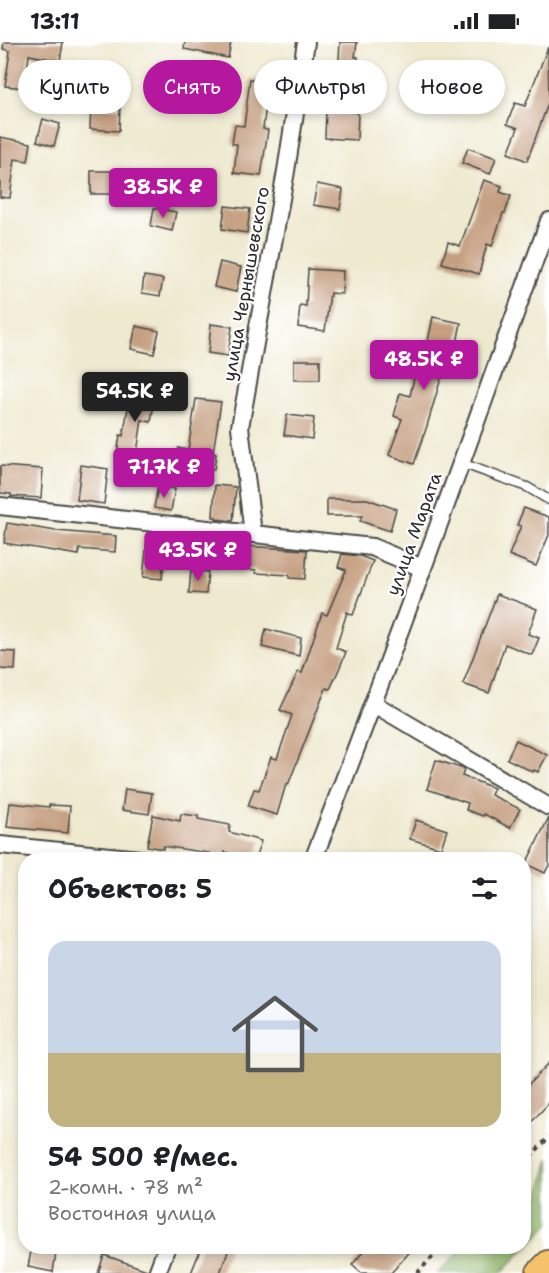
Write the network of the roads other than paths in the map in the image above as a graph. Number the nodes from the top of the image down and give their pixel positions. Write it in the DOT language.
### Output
graph roads {
  1 [pos="306,42"];
  2 [pos="549,221"];
  3 [pos="460,463"];
  4 [pos="549,500"];
  5 [pos="0,506"];
  6 [pos="253,534"];
  7 [pos="422,568"];
  8 [pos="374,705"];
  9 [pos="549,807"];
  10 [pos="0,845"];
  11 [pos="85,852"];
  12 [pos="316,852"];
  13 [pos="164,1254"];
  14 [pos="549,1264"];
  15 [pos="157,1273"];
  16 [pos="540,1273"];
  1 -- 6 [label="street, улица Чернышевского"];
  2 -- 3 [label="street, улица Марата"];
  3 -- 4 [label="lane"];
  3 -- 7 [label="street, улица Марата"];
  5 -- 6 [label="street"];
  6 -- 7 [label="street"];
  7 -- 8 [label="street, улица Марата"];
  8 -- 9 [label="street"];
  8 -- 12 [label="street, улица Марата"];
  10 -- 11 [label="street"];
  13 -- 15 [label="street"];
  14 -- 16 [label="main road"];
}
